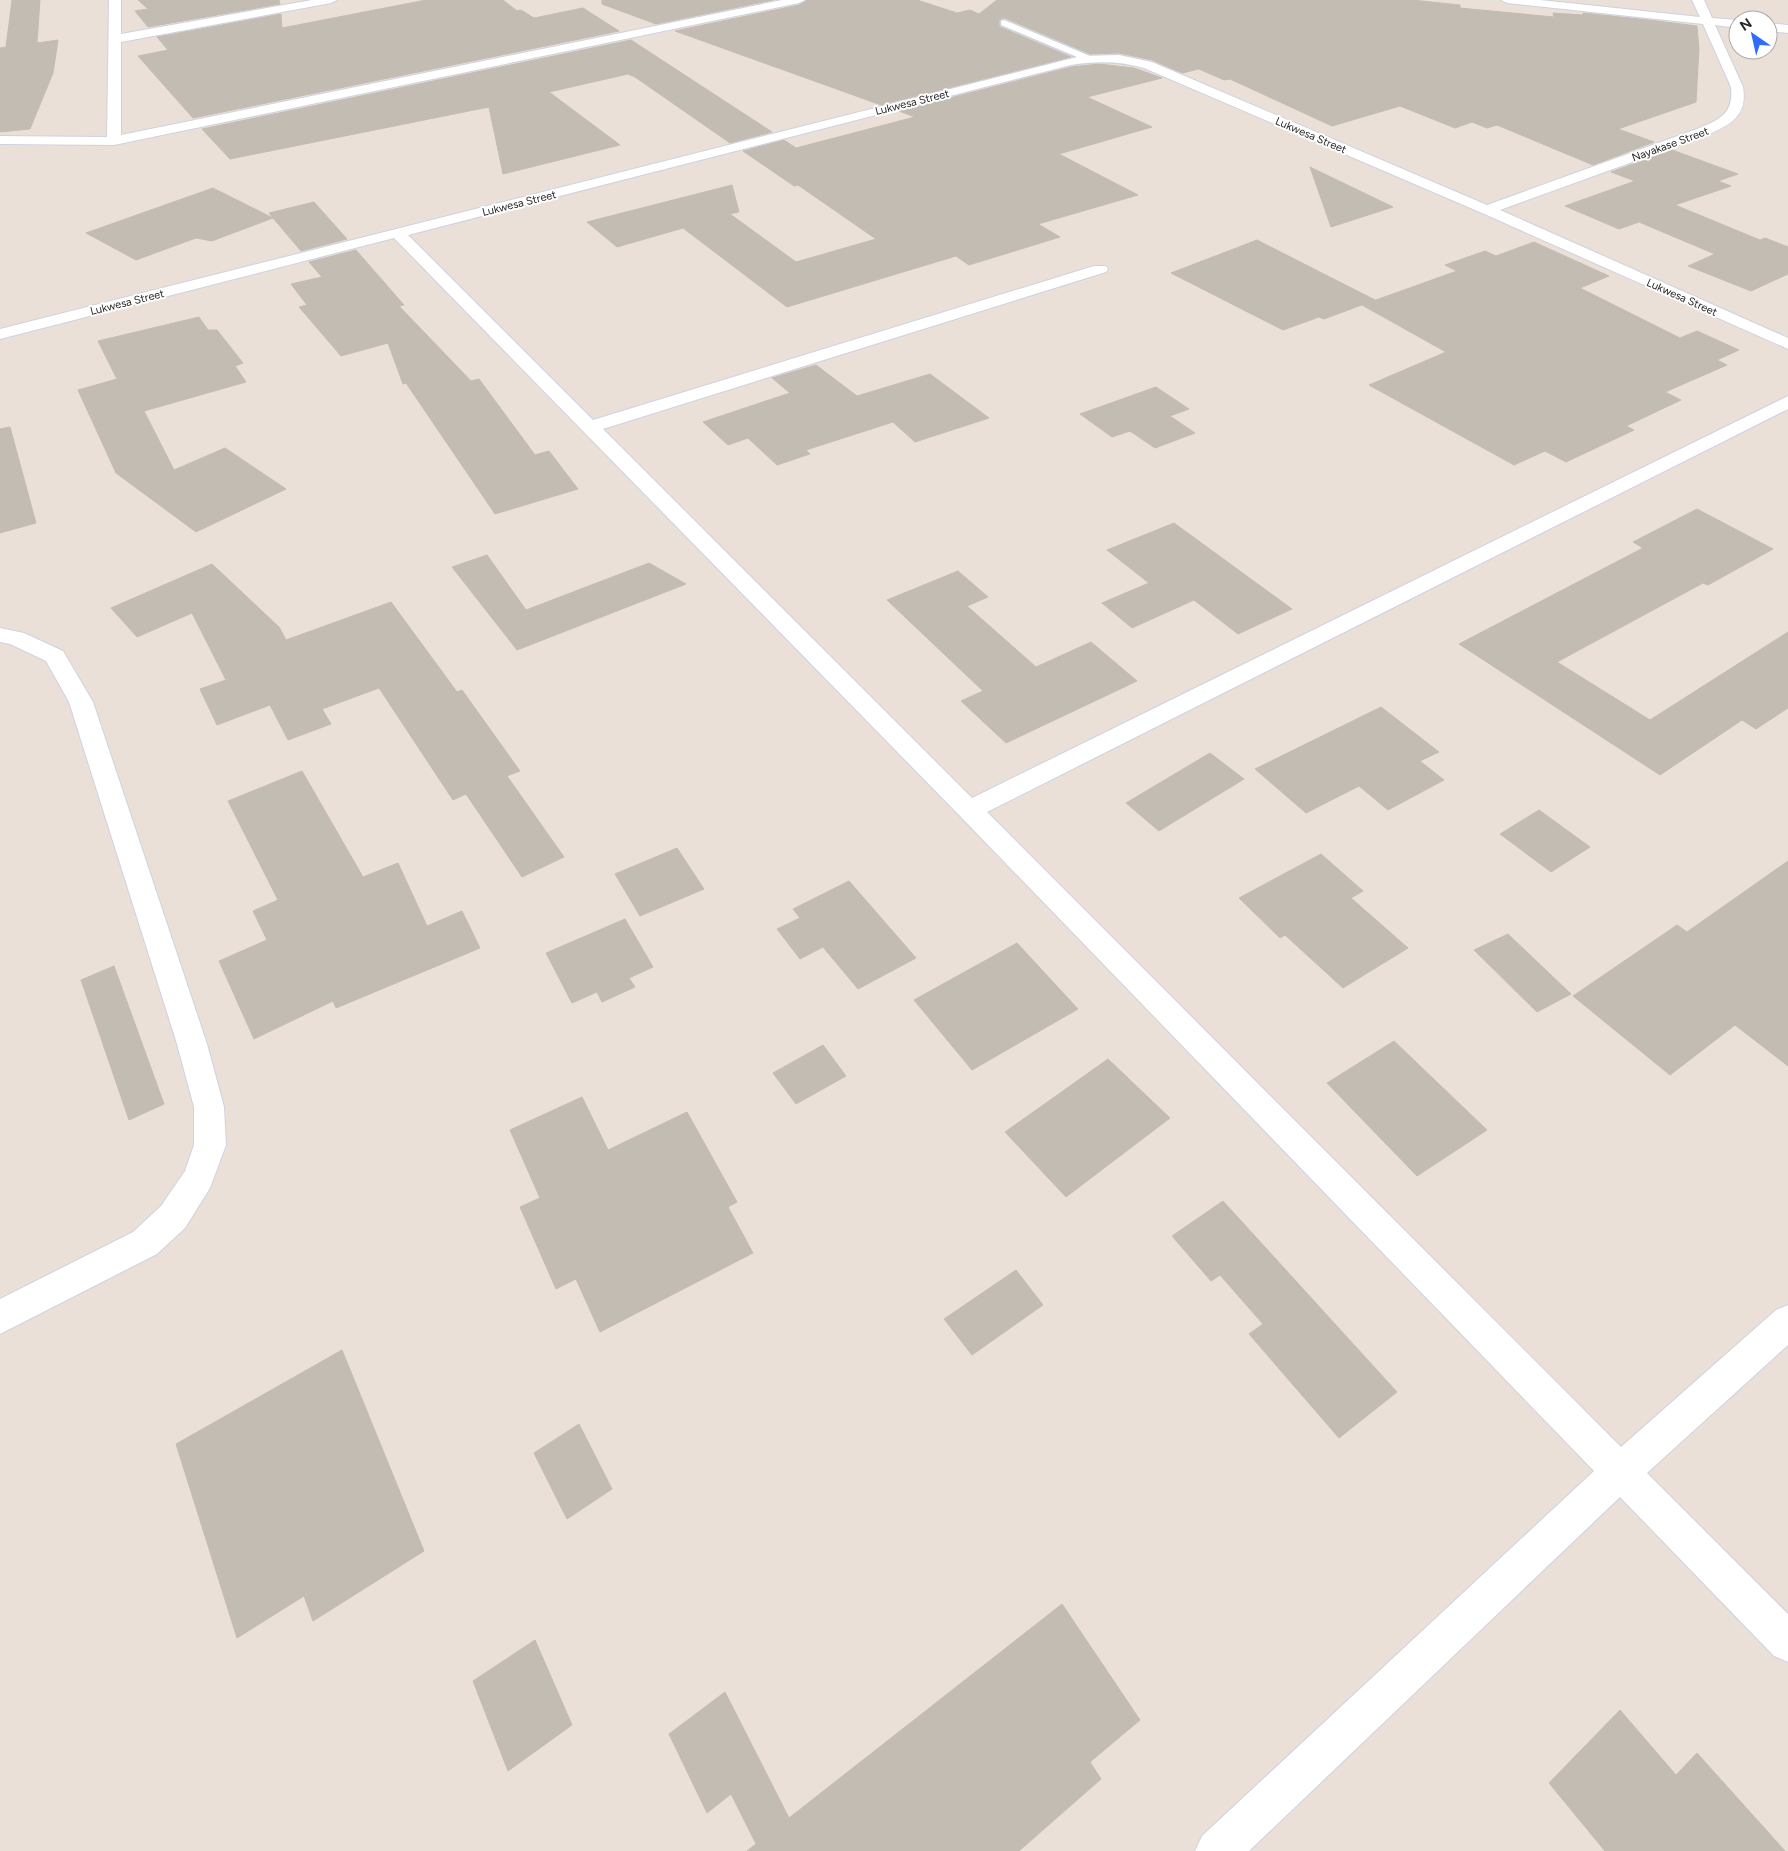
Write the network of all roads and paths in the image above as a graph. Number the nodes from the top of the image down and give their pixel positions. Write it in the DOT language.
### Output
graph roads {
  1 [pos="115,0"];
  2 [pos="331,0"];
  3 [pos="799,0"];
  4 [pos="1507,0"];
  5 [pos="1698,0"];
  6 [pos="1708,21"];
  7 [pos="1004,23"];
  8 [pos="1728,23"];
  9 [pos="115,39"];
  10 [pos="1087,58"];
  11 [pos="0,140"];
  12 [pos="114,140"];
  13 [pos="1487,210"];
  14 [pos="398,234"];
  15 [pos="1100,269"];
  16 [pos="0,334"];
  17 [pos="1788,344"];
  18 [pos="1788,402"];
  19 [pos="590,427"];
  20 [pos="0,635"];
  21 [pos="969,810"];
  22 [pos="0,1317"];
  23 [pos="1788,1322"];
  24 [pos="1621,1471"];
  25 [pos="1788,1642"];
  26 [pos="1216,1851"];
  1 -- 9 [label="street"];
  2 -- 9 [label="street"];
  3 -- 12 [label="street"];
  4 -- 6 [label="street"];
  5 -- 6 [label="street, Nayakase Street"];
  6 -- 8 [label="street"];
  6 -- 13 [label="street, Nayakase Street"];
  7 -- 10 [label="lane"];
  9 -- 12 [label="street"];
  10 -- 13 [label="street, Lukwesa Street"];
  10 -- 14 [label="street, Lukwesa Street"];
  11 -- 12 [label="street"];
  13 -- 17 [label="street, Lukwesa Street"];
  14 -- 16 [label="street, Lukwesa Street"];
  14 -- 19 [label="street"];
  15 -- 19 [label="street"];
  18 -- 21 [label="street"];
  19 -- 21 [label="street"];
  20 -- 22 [label="street"];
  21 -- 24 [label="street"];
  23 -- 24 [label="street"];
  24 -- 25 [label="street"];
  24 -- 26 [label="street"];
}
